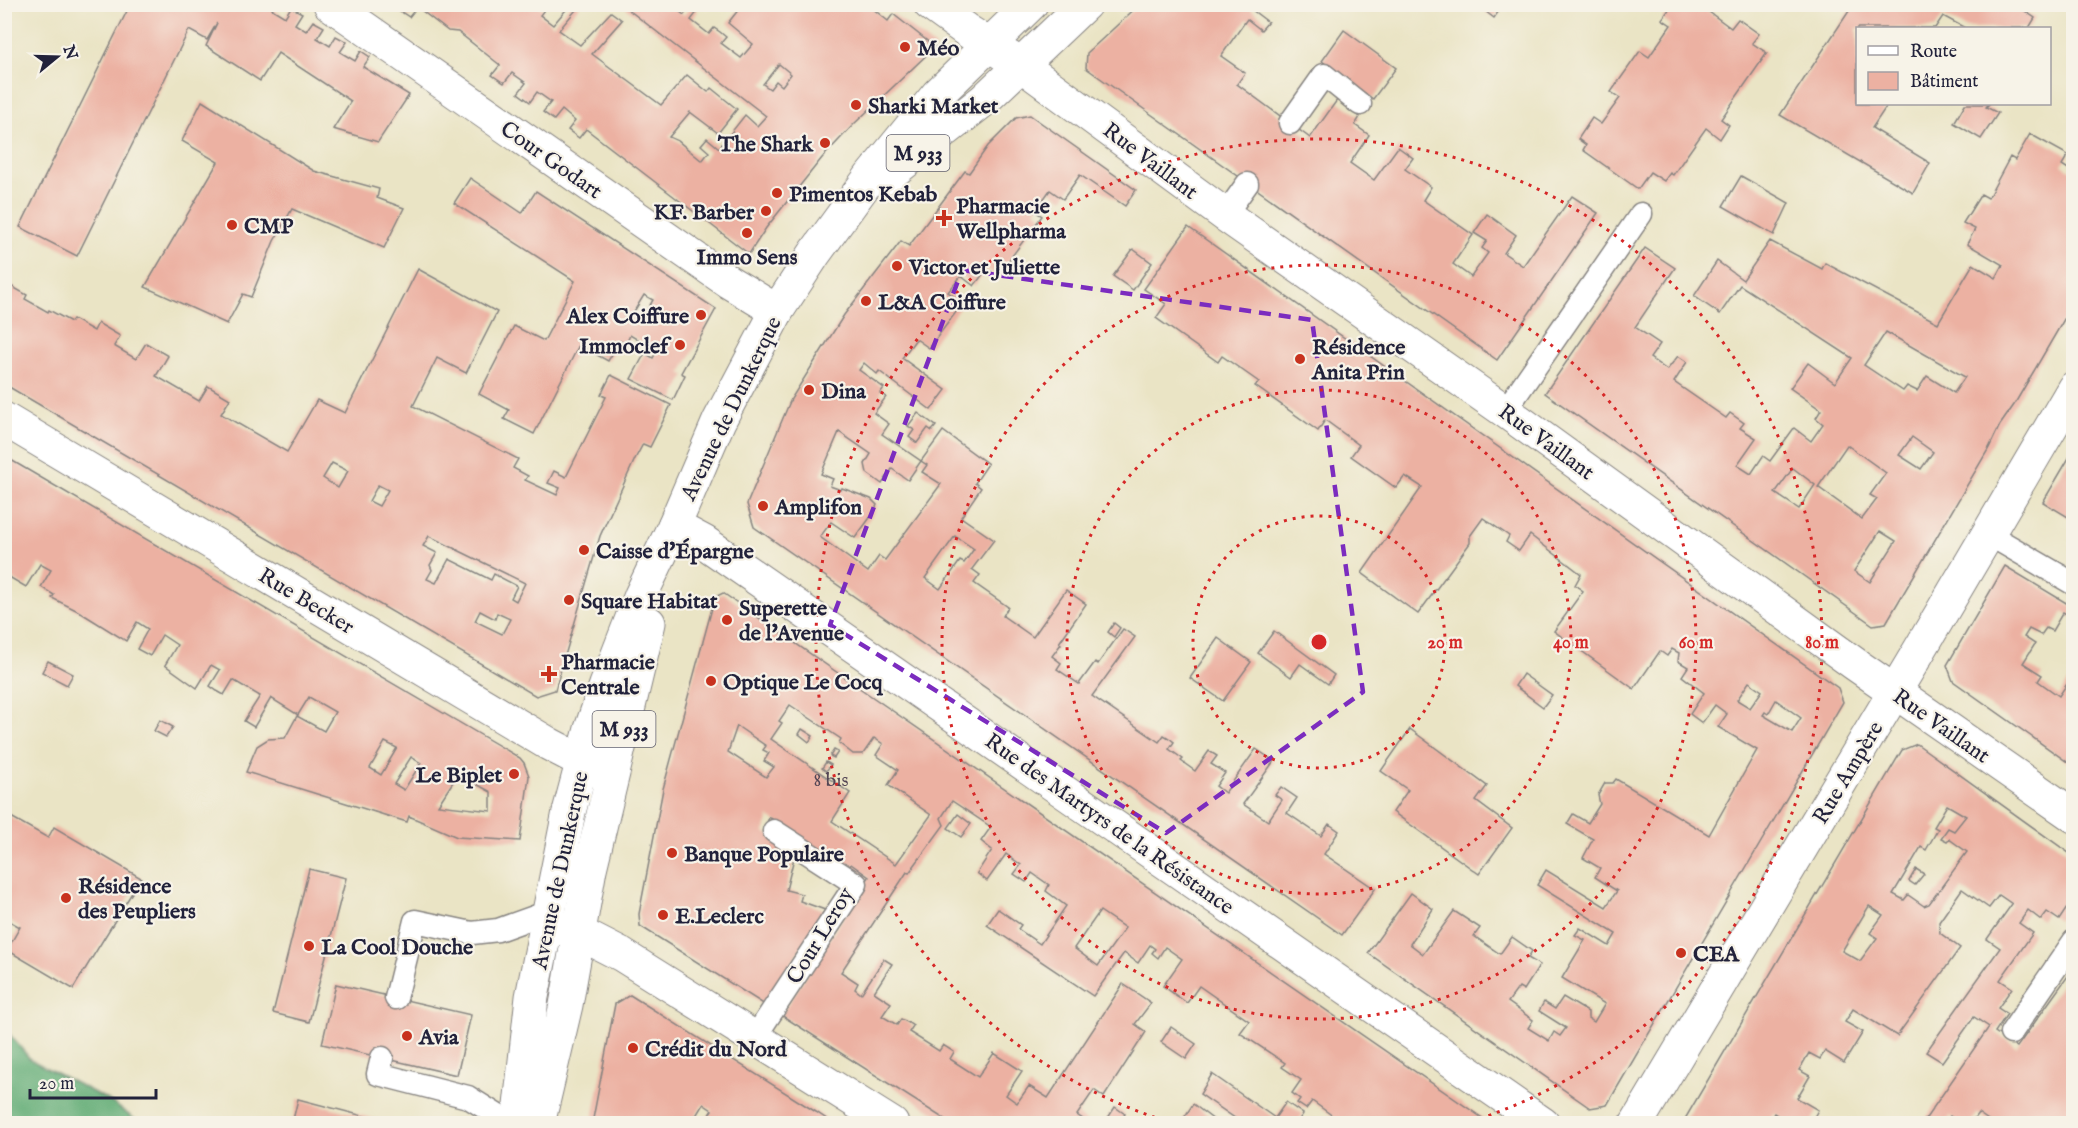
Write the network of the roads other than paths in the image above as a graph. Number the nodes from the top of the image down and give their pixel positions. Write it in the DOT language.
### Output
graph roads {
  1 [pos="330,4"];
  2 [pos="930,4"];
  3 [pos="1031,4"];
  4 [pos="1085,4"];
  5 [pos="989,44"];
  6 [pos="1021,65"];
  7 [pos="1360,104"];
  8 [pos="1290,123"];
  9 [pos="1247,184"];
  10 [pos="852,205"];
  11 [pos="1641,214"];
  12 [pos="1225,215"];
  13 [pos="777,311"];
  14 [pos="2073,388"];
  15 [pos="1505,411"];
  16 [pos="4,419"];
  17 [pos="674,526"];
  18 [pos="1988,534"];
  19 [pos="2073,584"];
  20 [pos="1894,691"];
  21 [pos="582,762"];
  22 [pos="612,777"];
  23 [pos="2073,816"];
  24 [pos="774,831"];
  25 [pos="547,918"];
  26 [pos="579,933"];
  27 [pos="2073,941"];
  28 [pos="396,998"];
  29 [pos="2011,1033"];
  30 [pos="755,1037"];
  31 [pos="382,1058"];
  32 [pos="510,1124"];
  33 [pos="518,1124"];
  34 [pos="538,1124"];
  35 [pos="892,1124"];
  36 [pos="1543,1124"];
  37 [pos="1636,1124"];
  1 -- 13 [label="street, Cour Godart"];
  2 -- 5 [label="street, Rue Vaillant"];
  3 -- 5 [label="street, Avenue de Dunkerque / M 933"];
  4 -- 6 [label="street, Avenue de Dunkerque / M 933"];
  5 -- 6 [label="street, Rue Vaillant"];
  5 -- 10 [label="street, Avenue de Dunkerque / M 933"];
  6 -- 10 [label="street, Avenue de Dunkerque / M 933"];
  6 -- 12 [label="street, Rue Vaillant"];
  7 -- 8 [label="lane"];
  9 -- 12 [label="lane"];
  10 -- 13 [label="street, Avenue de Dunkerque / M 933"];
  11 -- 15 [label="lane"];
  12 -- 15 [label="street, Rue Vaillant"];
  13 -- 17 [label="street, Avenue de Dunkerque / M 933"];
  14 -- 18 [label="street, Rue Ampère"];
  15 -- 20 [label="street, Rue Vaillant"];
  16 -- 21 [label="street, Rue Becker"];
  17 -- 21 [label="street, Avenue de Dunkerque / M 933"];
  17 -- 22 [label="street, Avenue de Dunkerque / M 933"];
  17 -- 36 [label="street, Rue des Martyrs de la Résistance"];
  18 -- 19 [label="lane"];
  18 -- 20 [label="street, Rue Ampère"];
  20 -- 23 [label="street, Rue Vaillant"];
  20 -- 37 [label="street, Rue Ampère"];
  21 -- 22 [label="street, Rue Becker"];
  21 -- 25 [label="street, Avenue de Dunkerque / M 933"];
  22 -- 26 [label="street, Avenue de Dunkerque / M 933"];
  24 -- 30 [label="lane, Cour Leroy"];
  25 -- 26 [label="street"];
  25 -- 28 [label="lane"];
  25 -- 33 [label="street, Avenue de Dunkerque / M 933"];
  26 -- 30 [label="street"];
  26 -- 34 [label="street, Avenue de Dunkerque / M 933"];
  27 -- 29 [label="lane"];
  30 -- 35 [label="street"];
  31 -- 32 [label="lane"];
}
